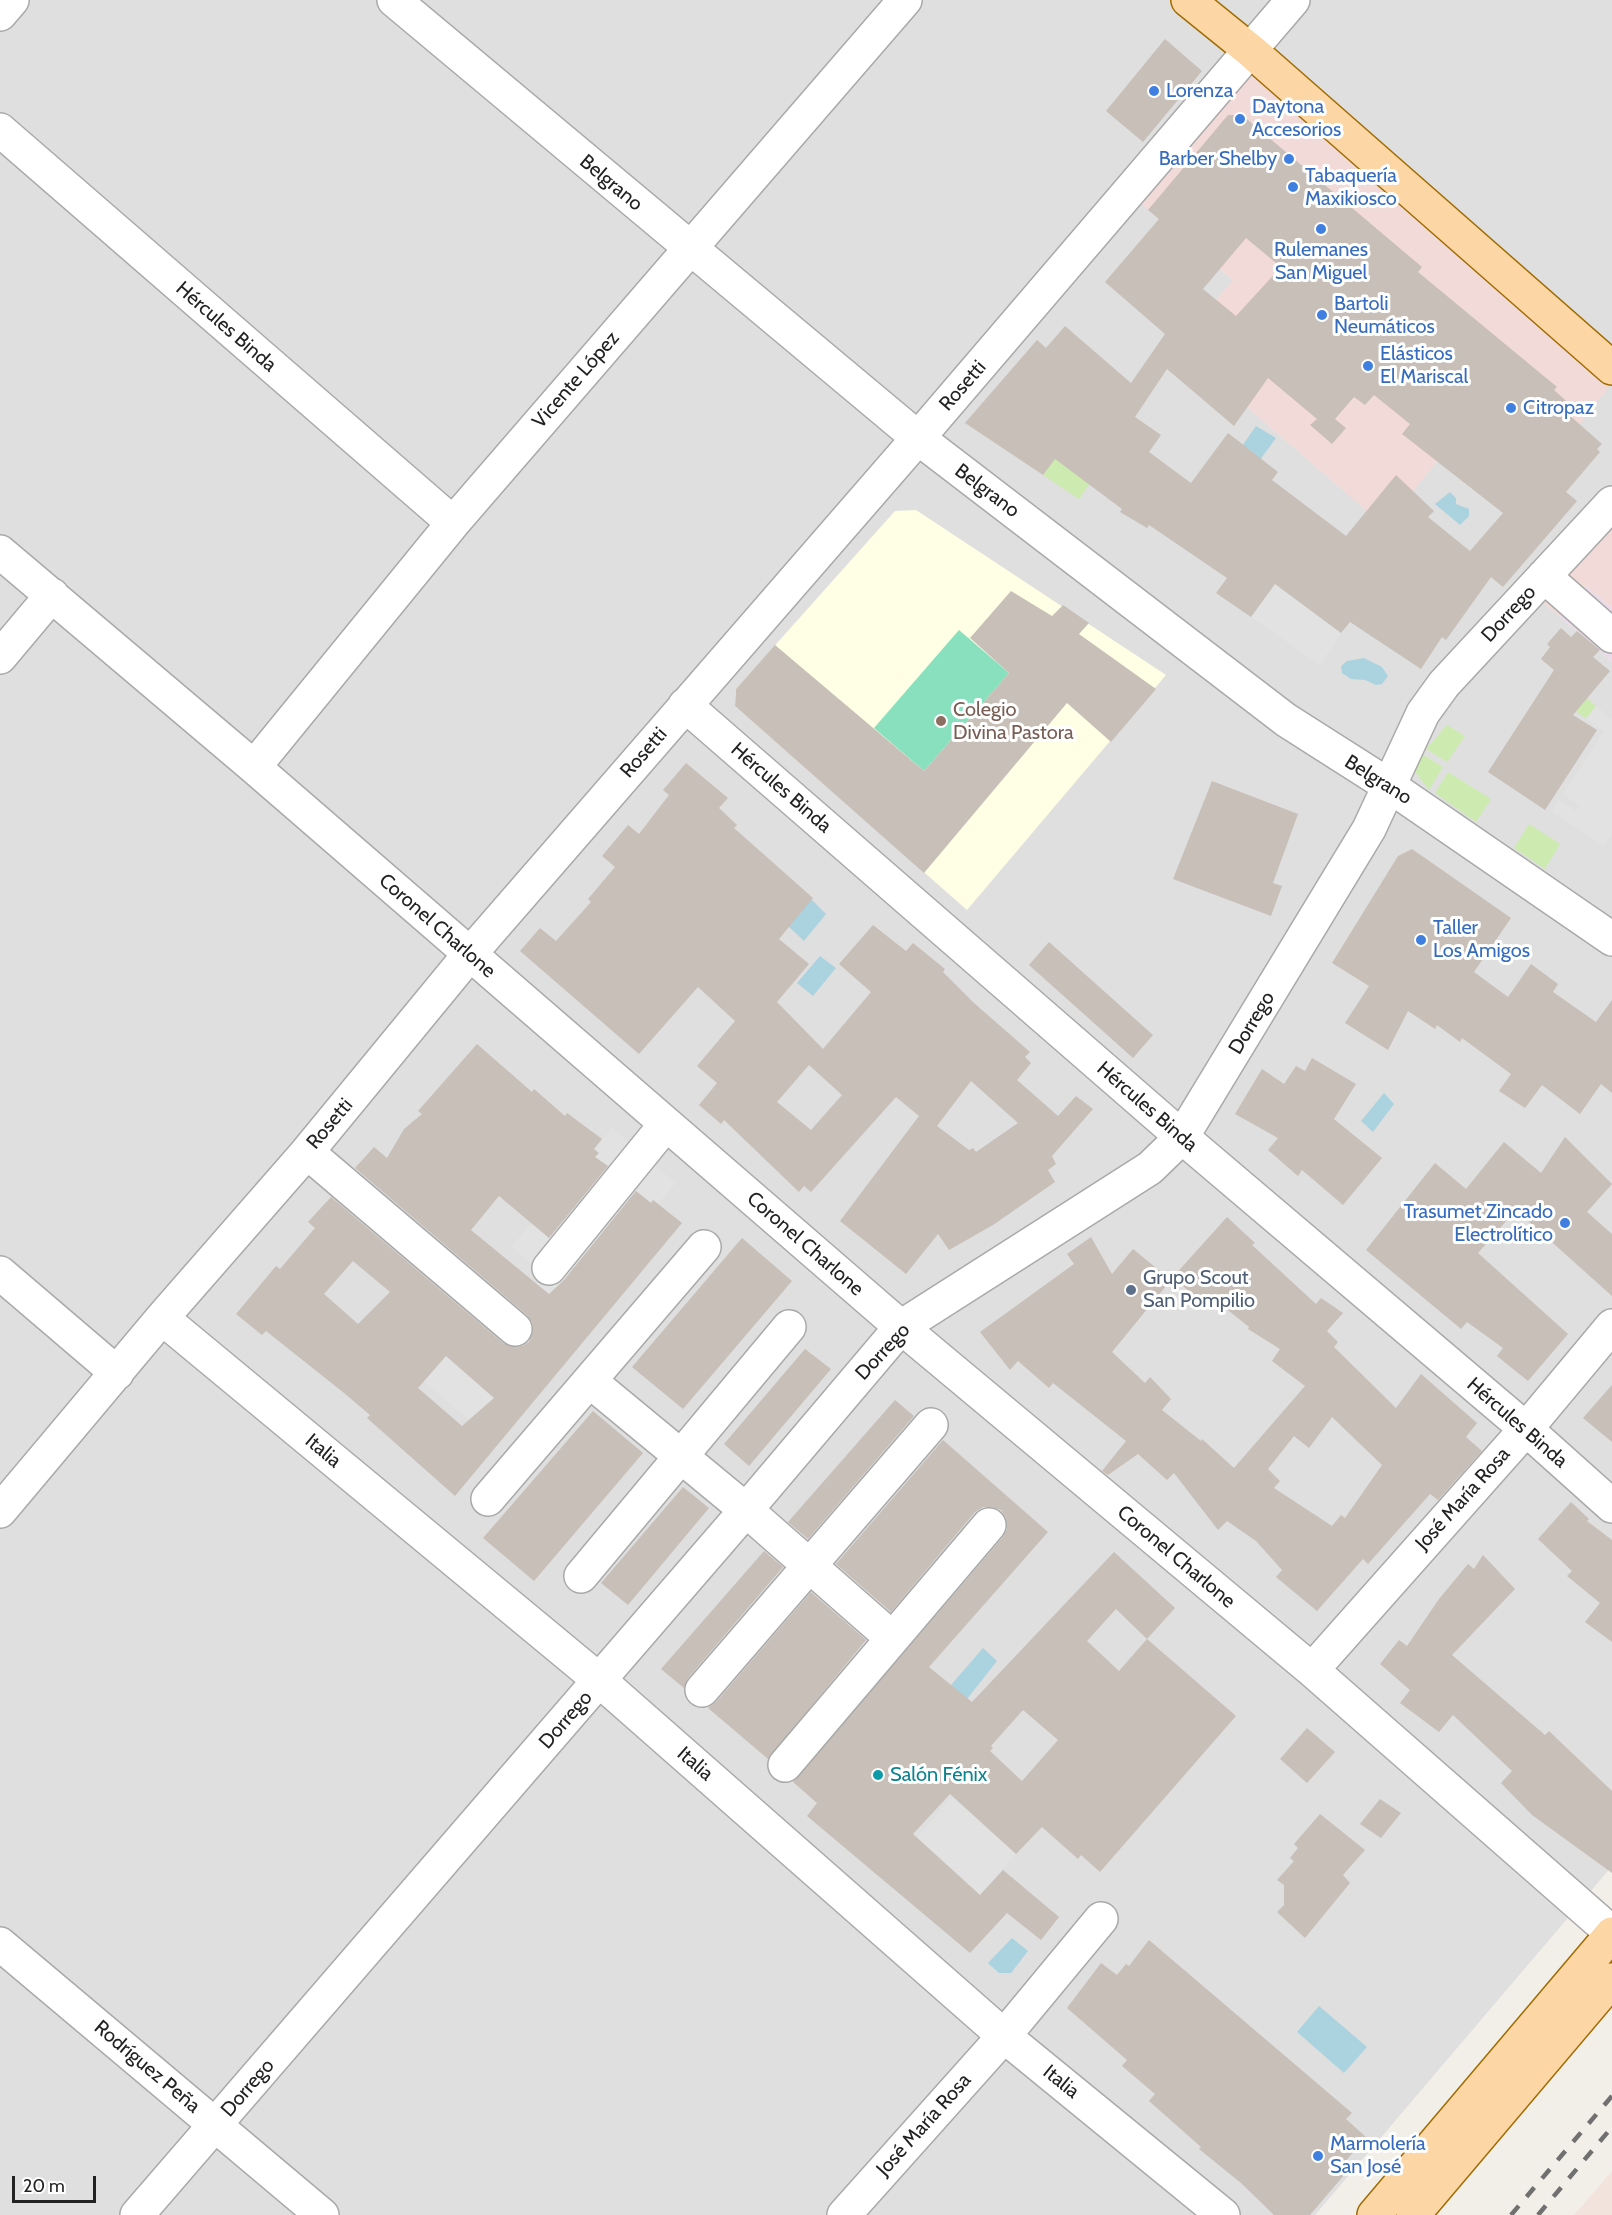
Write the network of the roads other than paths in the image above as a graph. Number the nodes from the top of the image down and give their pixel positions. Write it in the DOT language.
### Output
graph roads {
  1 [pos="12,0"];
  2 [pos="394,0"];
  3 [pos="905,0"];
  4 [pos="1188,0"];
  5 [pos="1293,0"];
  6 [pos="0,14"];
  7 [pos="1251,51"];
  8 [pos="0,130"];
  9 [pos="689,249"];
  10 [pos="1612,368"];
  11 [pos="918,438"];
  12 [pos="1612,503"];
  13 [pos="453,523"];
  14 [pos="0,552"];
  15 [pos="1544,576"];
  16 [pos="52,595"];
  17 [pos="1612,636"];
  18 [pos="0,657"];
  19 [pos="685,705"];
  20 [pos="254,766"];
  21 [pos="1388,784"];
  22 [pos="1612,939"];
  23 [pos="469,955"];
  24 [pos="666,1124"];
  25 [pos="1182,1137"];
  26 [pos="307,1152"];
  27 [pos="704,1247"];
  28 [pos="549,1268"];
  29 [pos="0,1273"];
  30 [pos="162,1318"];
  31 [pos="1612,1326"];
  32 [pos="789,1327"];
  33 [pos="901,1327"];
  34 [pos="514,1329"];
  35 [pos="117,1373"];
  36 [pos="591,1382"];
  37 [pos="931,1425"];
  38 [pos="1526,1429"];
  39 [pos="680,1457"];
  40 [pos="488,1499"];
  41 [pos="1612,1506"];
  42 [pos="0,1510"];
  43 [pos="746,1510"];
  44 [pos="990,1525"];
  45 [pos="812,1566"];
  46 [pos="581,1576"];
  47 [pos="892,1638"];
  48 [pos="1311,1670"];
  49 [pos="600,1680"];
  50 [pos="702,1690"];
  51 [pos="785,1765"];
  52 [pos="1101,1918"];
  53 [pos="1612,1934"];
  54 [pos="0,1944"];
  55 [pos="1612,1980"];
  56 [pos="1612,2004"];
  57 [pos="1004,2036"];
  58 [pos="216,2125"];
  59 [pos="137,2215"];
  60 [pos="322,2215"];
  61 [pos="844,2215"];
  62 [pos="1223,2215"];
  63 [pos="1374,2215"];
  64 [pos="1413,2215"];
  65 [pos="1423,2215"];
  1 -- 6 [label="street"];
  2 -- 9 [label="street, Belgrano"];
  3 -- 9 [label="street, Vicente López"];
  4 -- 7 [label="main road"];
  5 -- 7 [label="street, Rosetti"];
  7 -- 10 [label="main road"];
  7 -- 11 [label="street, Rosetti"];
  8 -- 13 [label="street, Hércules Binda"];
  9 -- 11 [label="street, Belgrano"];
  9 -- 13 [label="street, Vicente López"];
  11 -- 19 [label="street, Rosetti"];
  11 -- 21 [label="street, Belgrano"];
  12 -- 15 [label="street, Dorrego"];
  13 -- 20 [label="street, Vicente López"];
  14 -- 16 [label="street, Coronel Charlone"];
  15 -- 17 [label="street"];
  15 -- 21 [label="street, Dorrego"];
  16 -- 18 [label="street"];
  16 -- 20 [label="street, Coronel Charlone"];
  19 -- 23 [label="street, Rosetti"];
  19 -- 25 [label="street, Hércules Binda"];
  20 -- 23 [label="street, Coronel Charlone"];
  21 -- 22 [label="street, Belgrano"];
  21 -- 25 [label="street, Dorrego"];
  23 -- 24 [label="street, Coronel Charlone"];
  23 -- 26 [label="street, Rosetti"];
  24 -- 28 [label="street"];
  24 -- 33 [label="street, Coronel Charlone"];
  25 -- 33 [label="street, Dorrego"];
  25 -- 38 [label="street, Hércules Binda"];
  26 -- 30 [label="street, Rosetti"];
  26 -- 34 [label="street"];
  27 -- 36 [label="street"];
  29 -- 35 [label="street"];
  30 -- 35 [label="street, Rosetti"];
  30 -- 49 [label="street, Italia"];
  31 -- 38 [label="street, José María Rosa"];
  32 -- 39 [label="street"];
  33 -- 43 [label="street, Dorrego"];
  33 -- 48 [label="street, Coronel Charlone"];
  35 -- 42 [label="street, Rosetti"];
  36 -- 39 [label="street"];
  36 -- 40 [label="street"];
  37 -- 45 [label="street"];
  38 -- 41 [label="street, Hércules Binda"];
  38 -- 48 [label="street, José María Rosa"];
  39 -- 43 [label="street"];
  39 -- 46 [label="street"];
  43 -- 45 [label="street"];
  43 -- 49 [label="street, Dorrego"];
  44 -- 47 [label="street"];
  45 -- 47 [label="street"];
  45 -- 50 [label="street"];
  47 -- 51 [label="street"];
  48 -- 53 [label="street, Coronel Charlone"];
  49 -- 57 [label="street, Italia"];
  49 -- 58 [label="street, Dorrego"];
  52 -- 57 [label="street, José María Rosa"];
  53 -- 63 [label="main road"];
  54 -- 58 [label="street, Rodríguez Peña"];
  55 -- 64 [label="main road"];
  56 -- 65 [label="main road"];
  57 -- 61 [label="street, José María Rosa"];
  57 -- 62 [label="street, Italia"];
  58 -- 59 [label="street, Dorrego"];
  58 -- 60 [label="street, Rodríguez Peña"];
}
